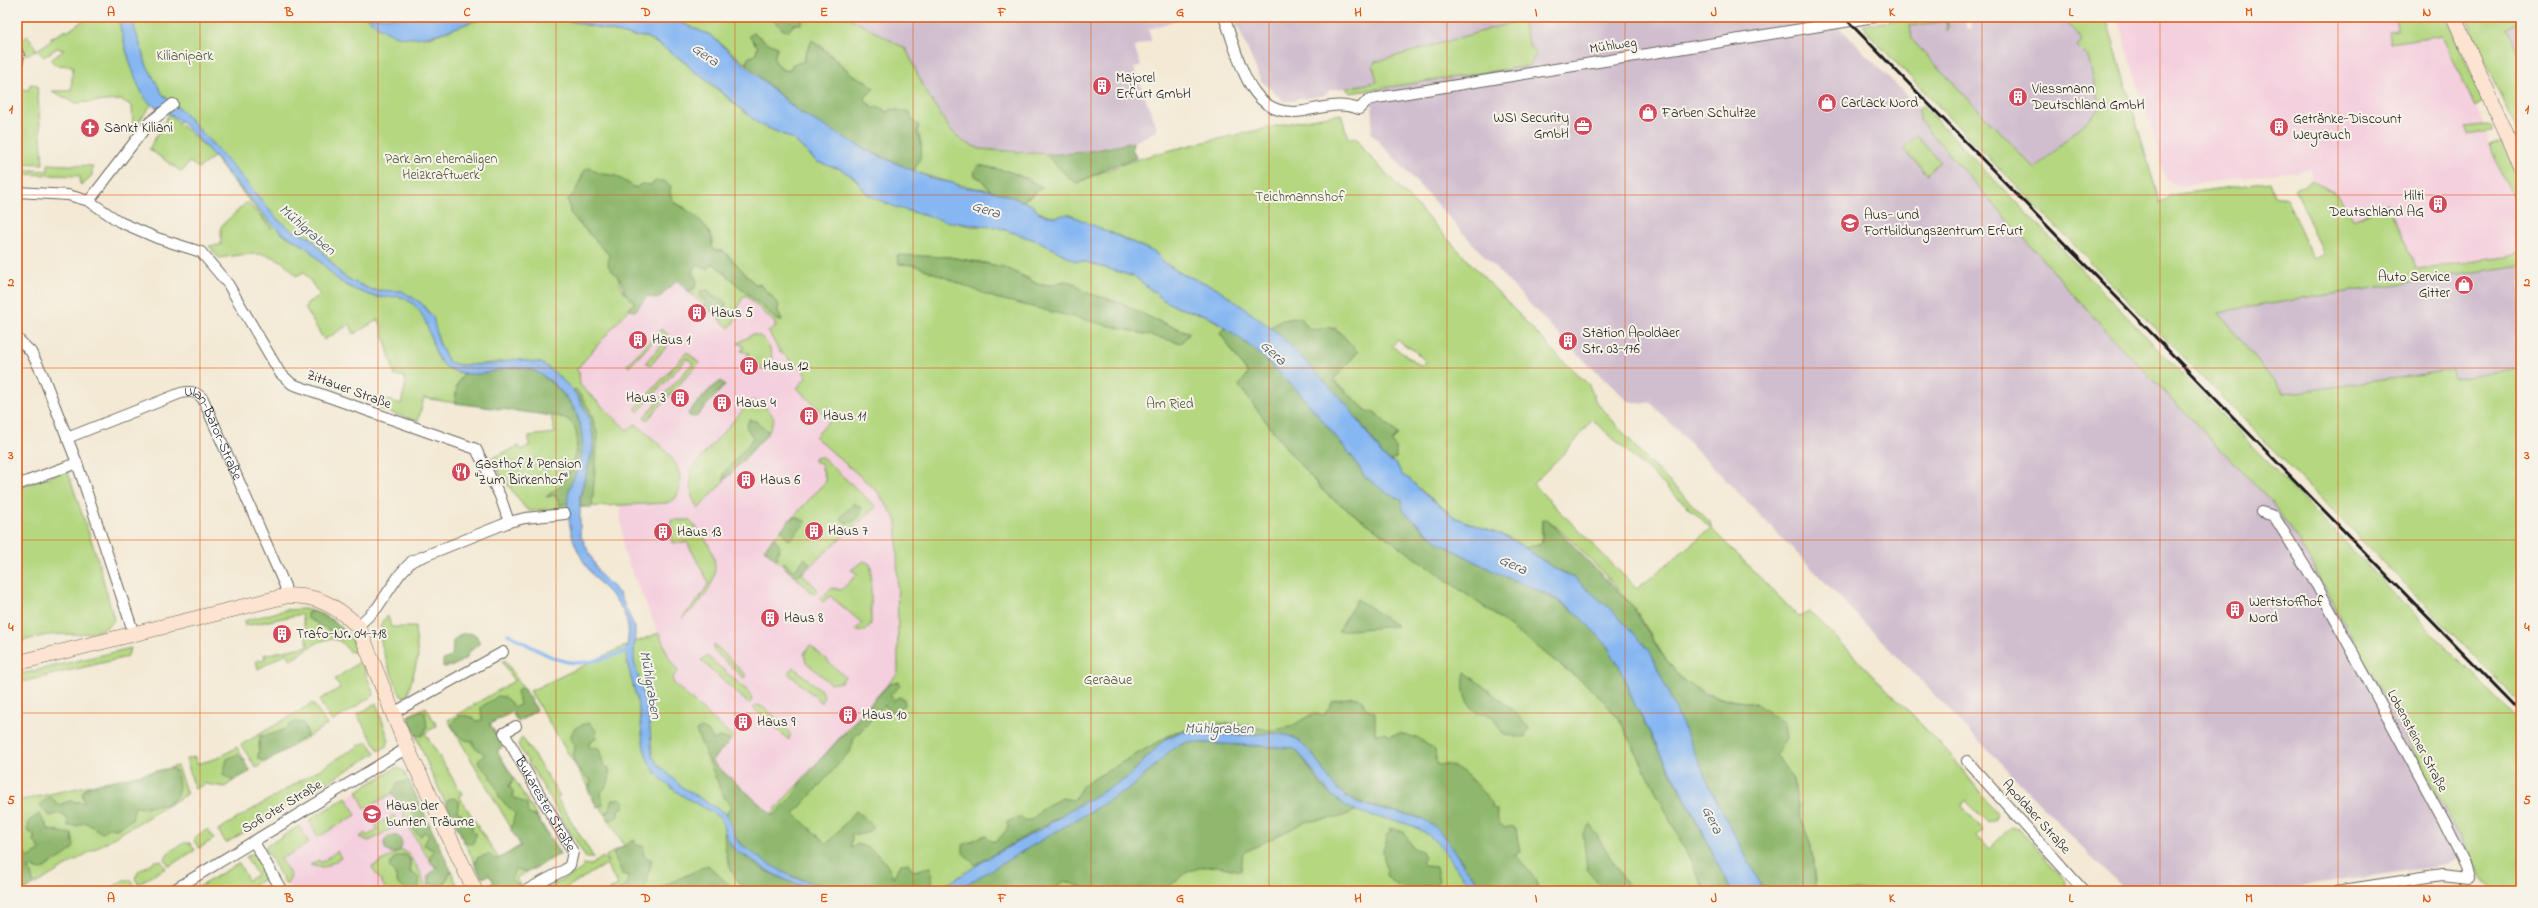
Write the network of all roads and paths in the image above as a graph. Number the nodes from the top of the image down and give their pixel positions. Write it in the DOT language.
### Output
graph roads {
  1 [pos="1224,17"];
  2 [pos="1875,17"];
  3 [pos="2454,17"];
  4 [pos="17,52"];
  5 [pos="17,64"];
  6 [pos="173,104"];
  7 [pos="2521,167"];
  8 [pos="17,192"];
  9 [pos="89,201"];
  10 [pos="17,338"];
  11 [pos="67,438"];
  12 [pos="76,463"];
  13 [pos="17,485"];
  14 [pos="2262,512"];
  15 [pos="565,514"];
  16 [pos="509,522"];
  17 [pos="286,596"];
  18 [pos="358,626"];
  19 [pos="134,634"];
  20 [pos="504,652"];
  21 [pos="17,663"];
  22 [pos="393,713"];
  23 [pos="516,726"];
  24 [pos="407,748"];
  25 [pos="1967,761"];
  26 [pos="254,842"];
  27 [pos="172,891"];
  28 [pos="282,891"];
  29 [pos="475,891"];
  30 [pos="525,891"];
  31 [pos="2084,891"];
  32 [pos="2336,891"];
  1 -- 2 [label="street, Mühlweg"];
  3 -- 7 [label="street"];
  4 -- 5 [label="street"];
  6 -- 9 [label="street"];
  8 -- 9 [label="street, Zittauer Straße"];
  9 -- 16 [label="street, Zittauer Straße"];
  10 -- 11 [label="street"];
  11 -- 12 [label="street"];
  11 -- 17 [label="street, Ulan-Bator-Straße"];
  12 -- 13 [label="street"];
  12 -- 19 [label="street"];
  14 -- 32 [label="street, Lobensteiner Straße"];
  15 -- 16 [label="street"];
  16 -- 18 [label="street"];
  17 -- 18 [label="street"];
  17 -- 19 [label="street"];
  18 -- 22 [label="street"];
  19 -- 21 [label="street"];
  20 -- 22 [label="street"];
  22 -- 24 [label="street"];
  23 -- 30 [label="street, Bukarester Straße"];
  24 -- 26 [label="street, Sofioter Straße"];
  24 -- 29 [label="street"];
  25 -- 31 [label="street, Apoldaer Straße"];
  26 -- 27 [label="street, Sofioter Straße"];
  26 -- 28 [label="street"];
}
